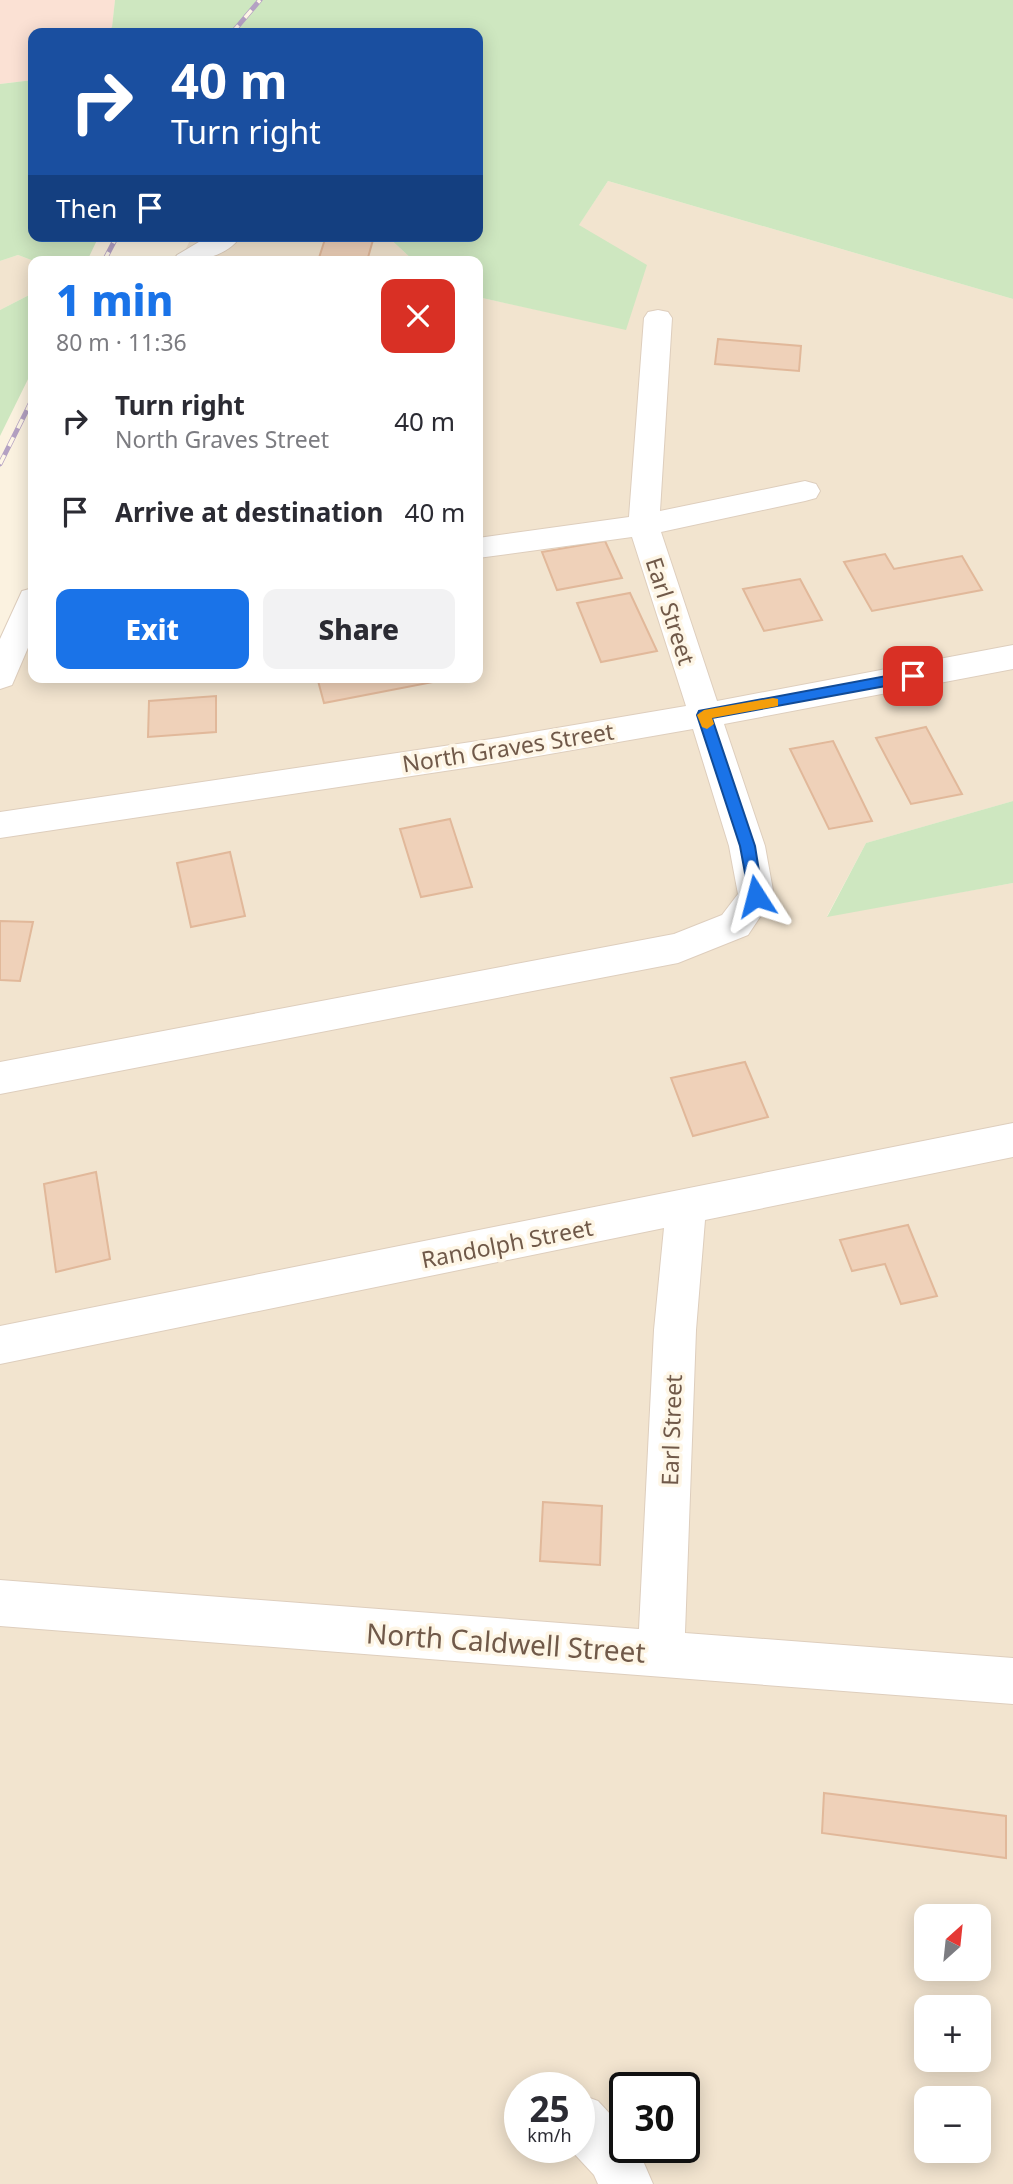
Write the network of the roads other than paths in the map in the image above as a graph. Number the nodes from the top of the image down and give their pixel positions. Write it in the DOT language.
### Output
graph roads {
  1 [pos="218,242"];
  2 [pos="194,256"];
  3 [pos="658,318"];
  4 [pos="805,491"];
  5 [pos="644,525"];
  6 [pos="483,547"];
  7 [pos="28,615"];
  8 [pos="1013,657"];
  9 [pos="0,677"];
  10 [pos="704,715"];
  11 [pos="0,825"];
  12 [pos="0,1078"];
  13 [pos="1013,1140"];
  14 [pos="687,1206"];
  15 [pos="0,1345"];
  16 [pos="0,1603"];
  17 [pos="661,1654"];
  18 [pos="1013,1681"];
  19 [pos="595,2137"];
  20 [pos="626,2184"];
  1 -- 2 [label="street"];
  3 -- 5 [label="street, Earl Street"];
  4 -- 5 [label="street"];
  5 -- 6 [label="street"];
  5 -- 10 [label="street, Earl Street"];
  7 -- 9 [label="street"];
  8 -- 10 [label="street, North Graves Street"];
  10 -- 11 [label="street, North Graves Street"];
  10 -- 12 [label="street, Earl Street"];
  13 -- 14 [label="street, Randolph Street"];
  14 -- 15 [label="street, Randolph Street"];
  14 -- 17 [label="street, Earl Street"];
  16 -- 17 [label="street, North Caldwell Street"];
  17 -- 18 [label="street, North Caldwell Street"];
  19 -- 20 [label="street"];
}
